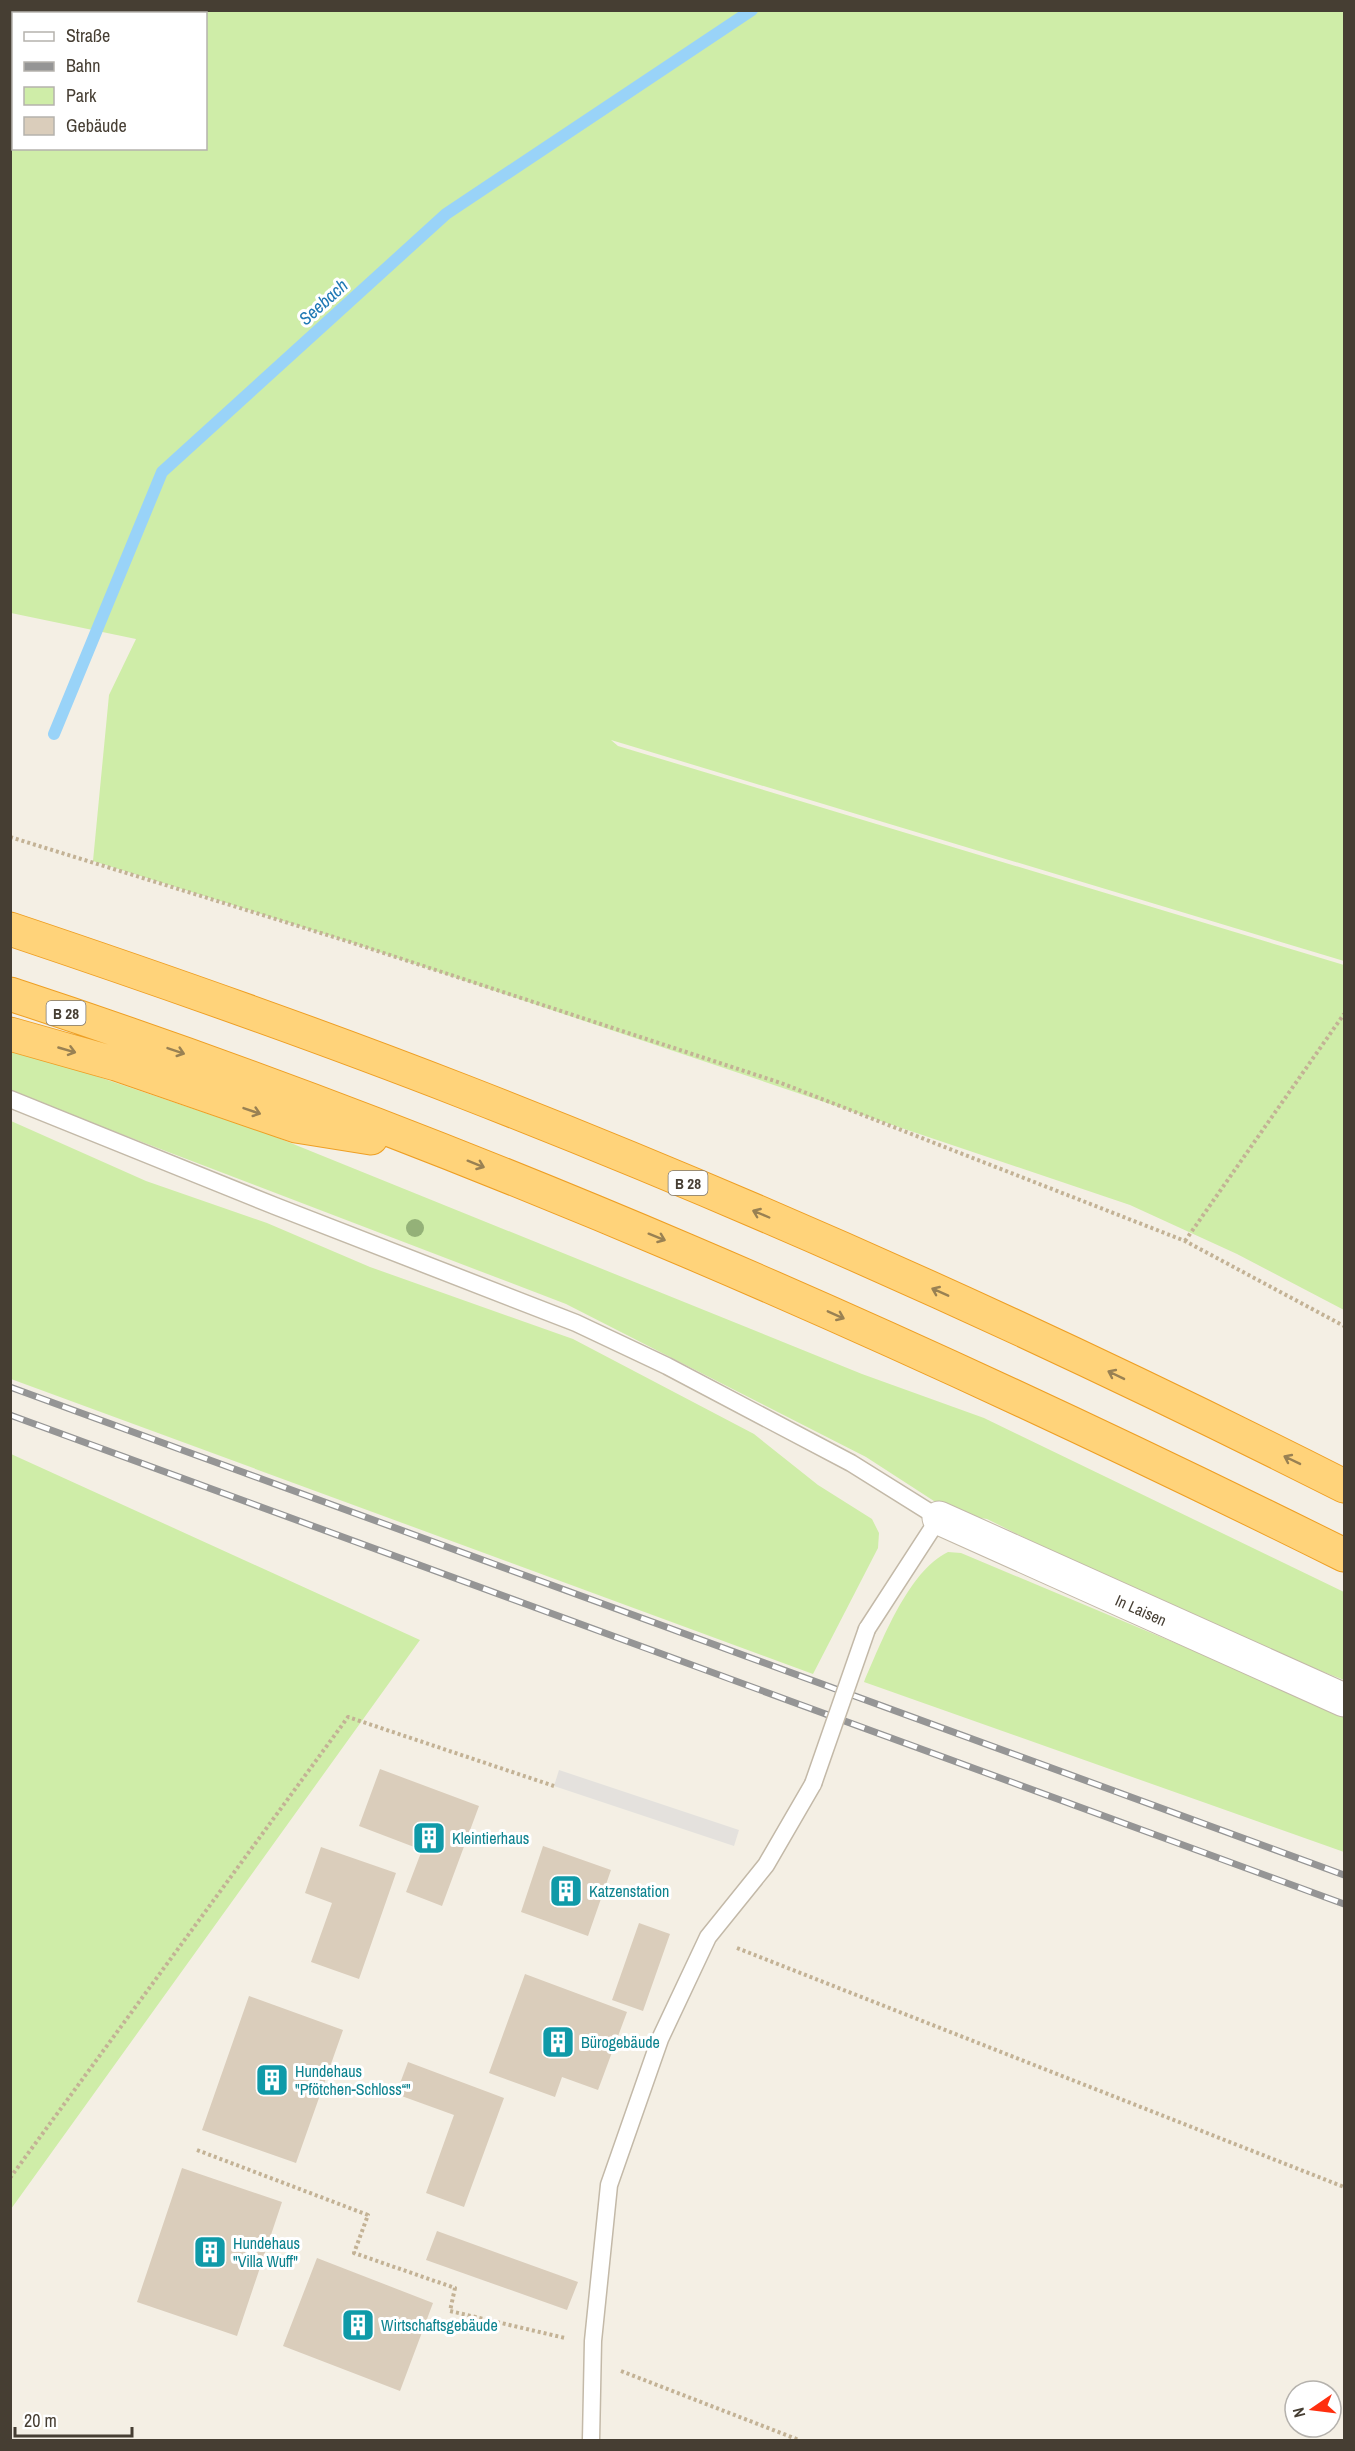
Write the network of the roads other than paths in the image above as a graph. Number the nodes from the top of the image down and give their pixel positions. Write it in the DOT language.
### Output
graph roads {
  1 [pos="10,929"];
  2 [pos="10,994"];
  3 [pos="10,1034"];
  4 [pos="10,1099"];
  5 [pos="436,1148"];
  6 [pos="1344,1486"];
  7 [pos="939,1518"];
  8 [pos="1344,1555"];
  9 [pos="1344,1700"];
  10 [pos="591,2440"];
  6 -- 1 [label="highway, B 28, one-way"];
  2 -- 5 [label="highway, B 28, one-way"];
  3 -- 5 [label="highway, one-way"];
  4 -- 7 [label="lane"];
  5 -- 8 [label="highway, B 28, one-way"];
  7 -- 9 [label="street, In Laisen"];
  7 -- 10 [label="lane, bridge"];
}
